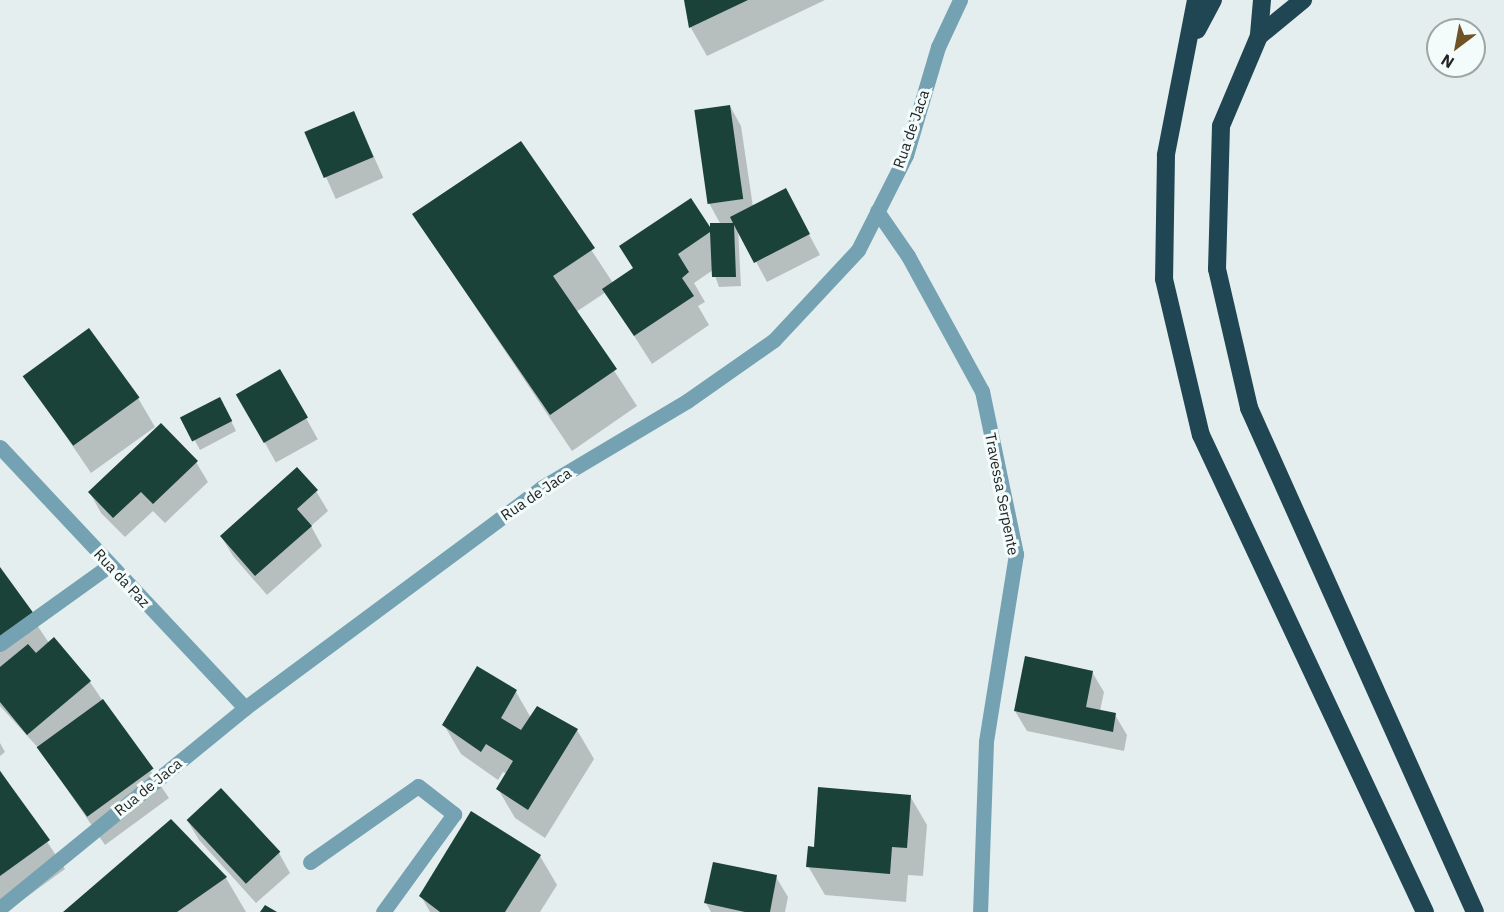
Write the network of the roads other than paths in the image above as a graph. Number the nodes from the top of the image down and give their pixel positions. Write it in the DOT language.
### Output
graph roads {
  1 [pos="960,0"];
  2 [pos="1196,0"];
  3 [pos="1213,0"];
  4 [pos="1263,0"];
  5 [pos="1303,0"];
  6 [pos="1259,36"];
  7 [pos="1191,39"];
  8 [pos="877,211"];
  9 [pos="0,447"];
  10 [pos="110,565"];
  11 [pos="0,644"];
  12 [pos="244,708"];
  13 [pos="310,862"];
  14 [pos="0,909"];
  15 [pos="383,912"];
  16 [pos="980,912"];
  17 [pos="1425,912"];
  18 [pos="1475,912"];
  1 -- 8 [label="street, Rua de Jaca"];
  2 -- 7 [label="highway"];
  3 -- 7 [label="highway"];
  4 -- 6 [label="highway"];
  5 -- 6 [label="highway"];
  6 -- 18 [label="highway"];
  7 -- 17 [label="highway"];
  8 -- 12 [label="street, Rua de Jaca"];
  8 -- 16 [label="street, Travessa Serpente"];
  9 -- 10 [label="street, Rua da Paz"];
  10 -- 11 [label="street"];
  10 -- 12 [label="street, Rua da Paz"];
  12 -- 14 [label="street, Rua de Jaca"];
  13 -- 15 [label="street"];
}
